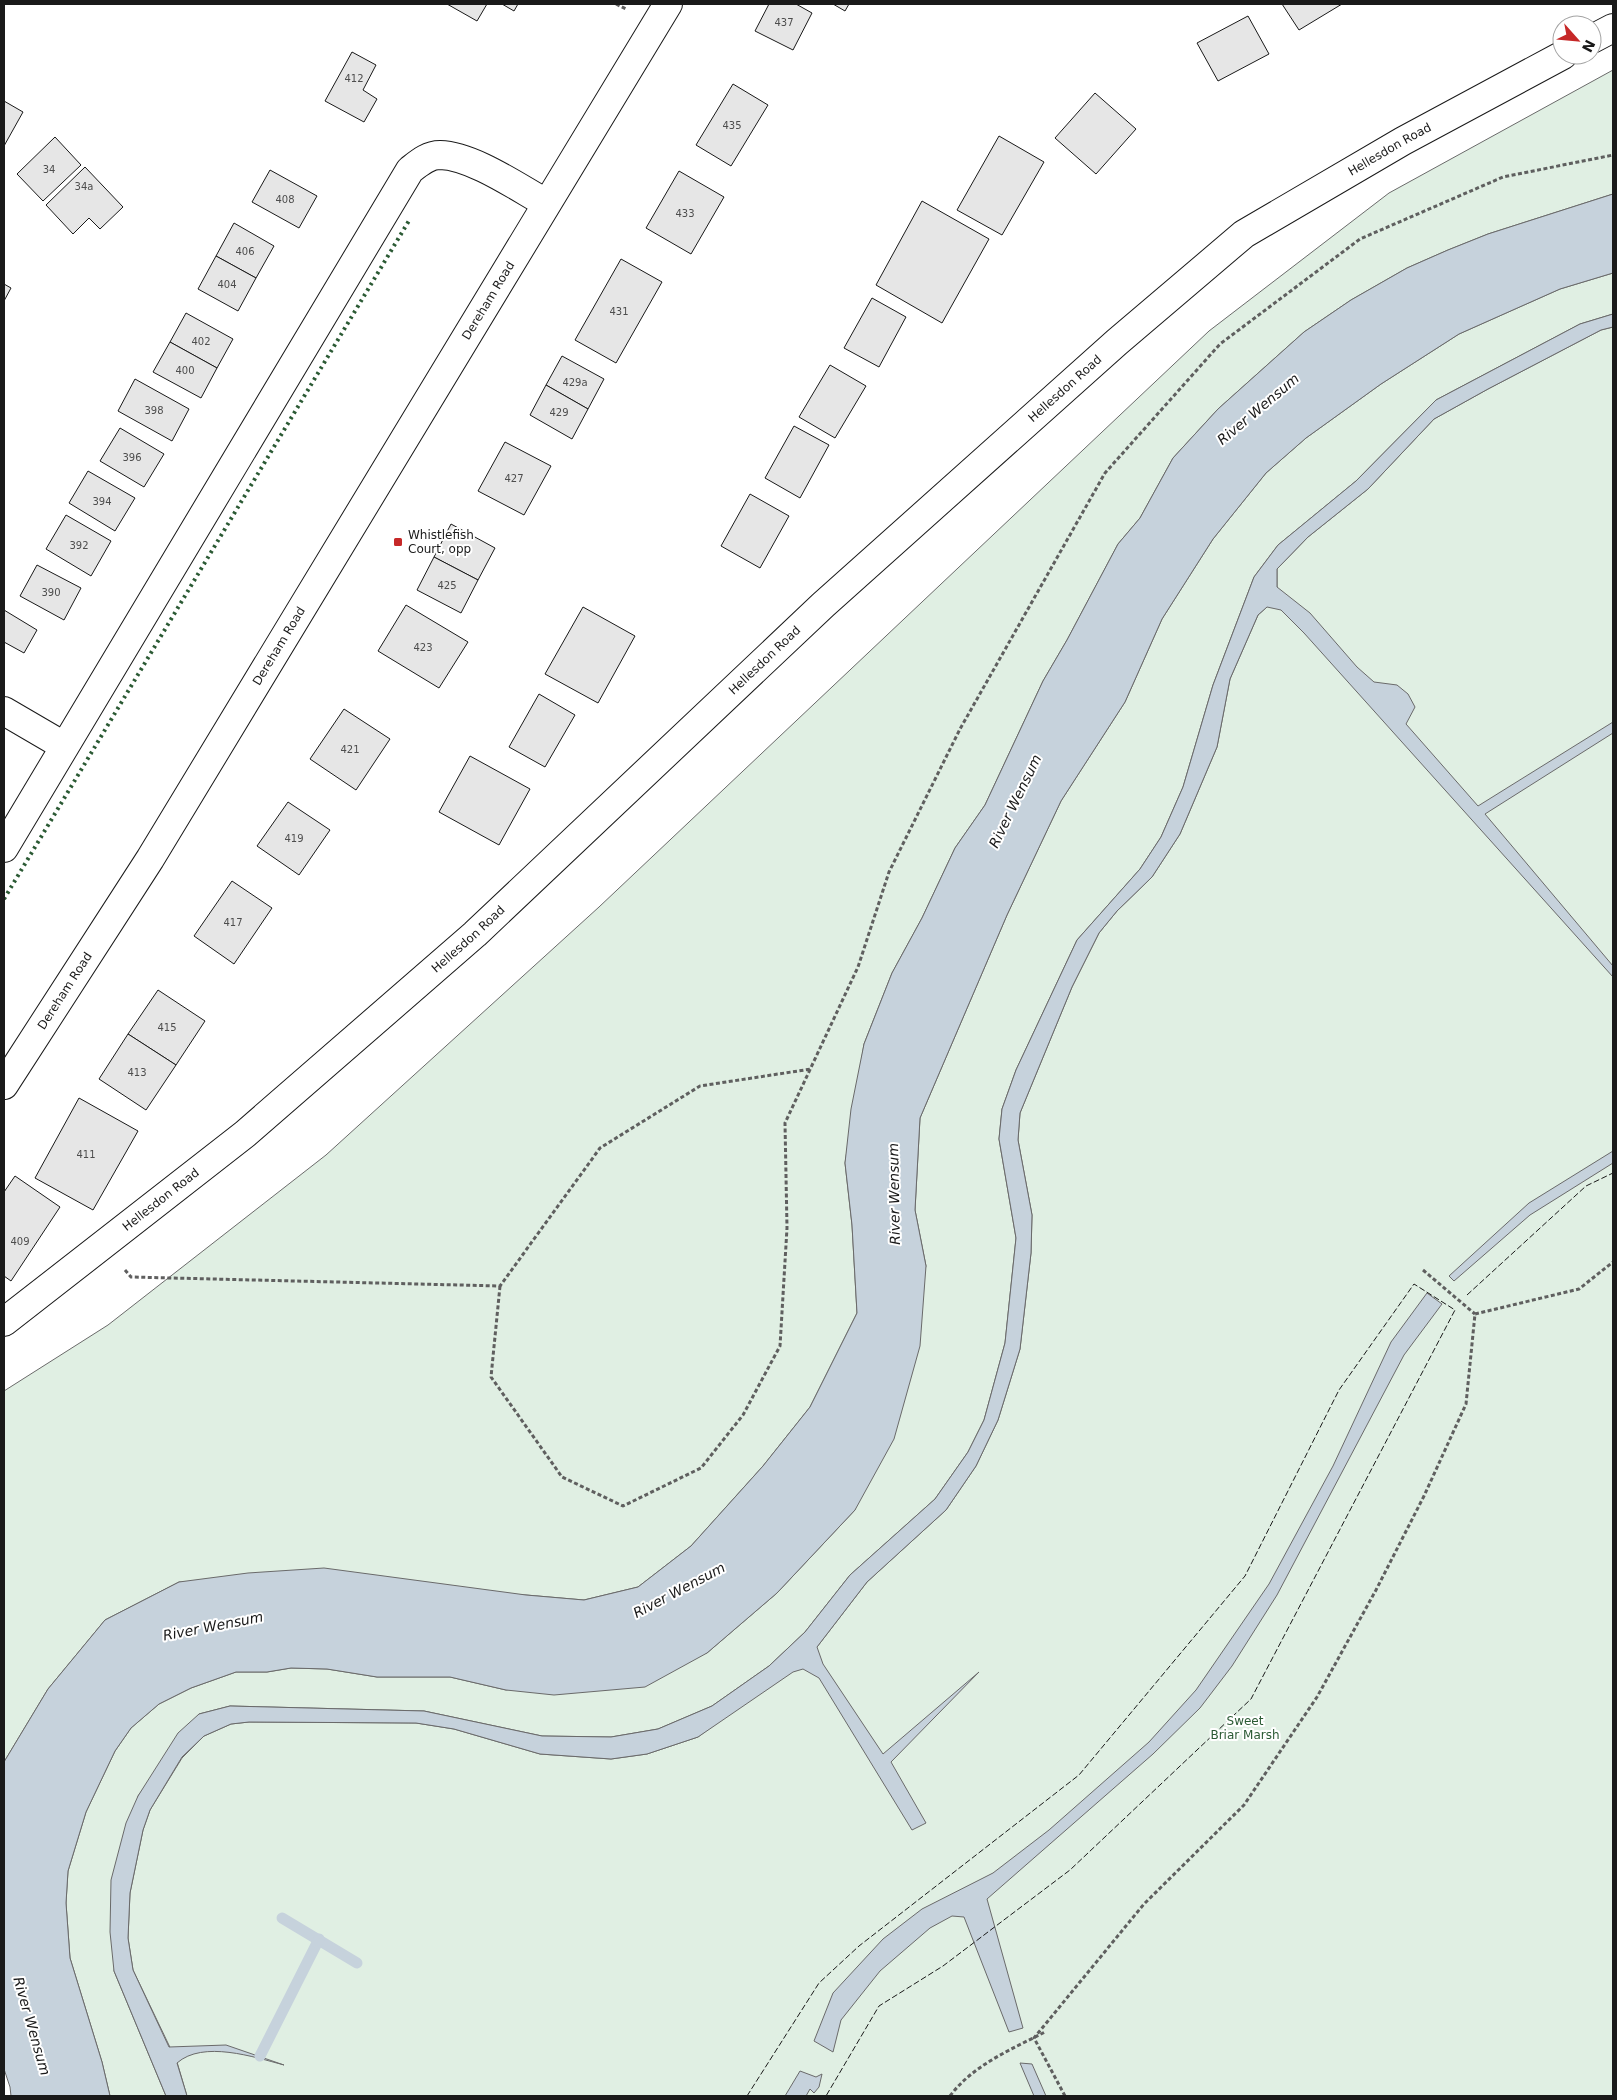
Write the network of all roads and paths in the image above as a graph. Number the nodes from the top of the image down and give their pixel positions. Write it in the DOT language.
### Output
graph roads {
  1 [pos="668,4"];
  2 [pos="1552,61"];
  3 [pos="1613,155"];
  4 [pos="546,203"];
  5 [pos="4,711"];
  6 [pos="64,746"];
  7 [pos="4,848"];
  8 [pos="811,1069"];
  9 [pos="4,1085"];
  10 [pos="100,1246"];
  11 [pos="1613,1262"];
  12 [pos="1423,1270"];
  13 [pos="500,1286"];
  14 [pos="1475,1314"];
  15 [pos="4,1322"];
  16 [pos="1045,2032"];
  17 [pos="1034,2038"];
  18 [pos="950,2096"];
  19 [pos="1065,2096"];
  1 -- 4 [label="main road, Dereham Road"];
  2 -- 10 [label="main road, Hellesdon Road"];
  3 -- 8 [label="path"];
  4 -- 6 [label="main road"];
  4 -- 9 [label="main road, Dereham Road"];
  5 -- 6 [label="main road"];
  6 -- 7 [label="main road"];
  8 -- 13 [label="path"];
  8 -- 13 [label="path"];
  10 -- 13 [label="path"];
  10 -- 15 [label="main road, Hellesdon Road"];
  11 -- 14 [label="path"];
  12 -- 14 [label="path"];
  14 -- 17 [label="path"];
  16 -- 17 [label="path"];
  17 -- 18 [label="path"];
  17 -- 19 [label="path"];
}
